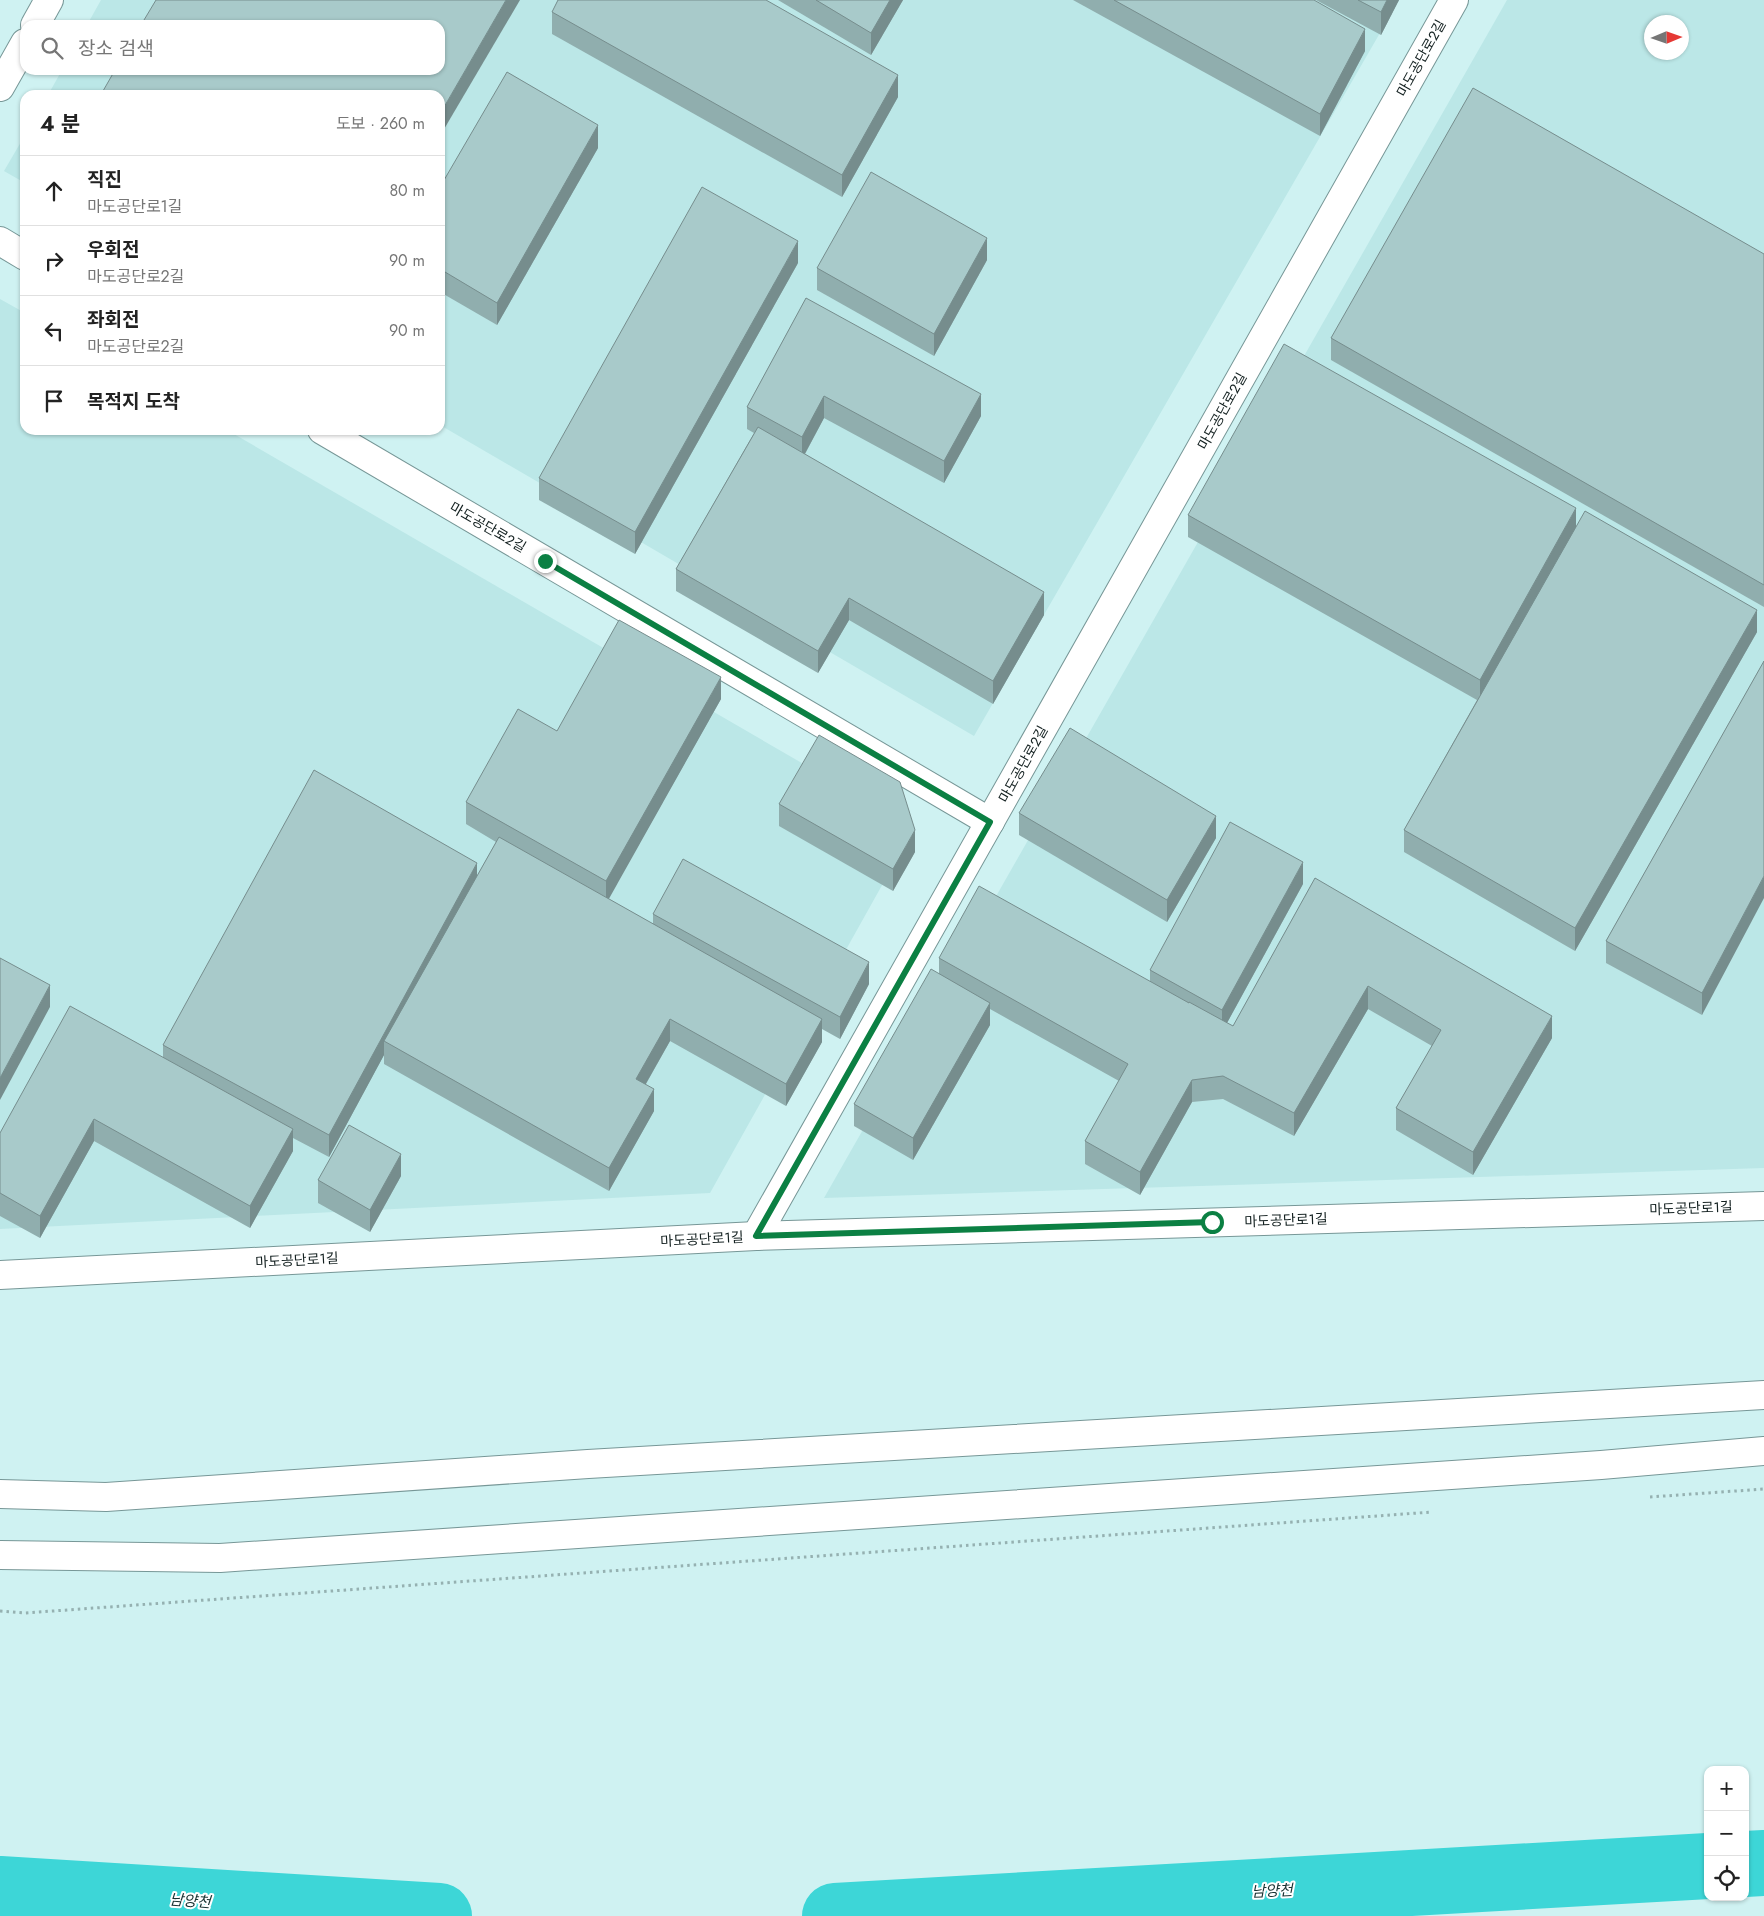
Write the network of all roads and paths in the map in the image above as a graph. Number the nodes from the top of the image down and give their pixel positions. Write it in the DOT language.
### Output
graph roads {
  1 [pos="49,0"];
  2 [pos="1454,0"];
  3 [pos="38,20"];
  4 [pos="20,52"];
  5 [pos="0,87"];
  6 [pos="0,241"];
  7 [pos="20,253"];
  8 [pos="331,435"];
  9 [pos="990,822"];
  10 [pos="1764,1206"];
  11 [pos="756,1236"];
  12 [pos="0,1276"];
  13 [pos="1764,1394"];
  14 [pos="1764,1451"];
  15 [pos="1764,1489"];
  16 [pos="0,1494"];
  17 [pos="1645,1497"];
  18 [pos="1436,1512"];
  19 [pos="0,1556"];
  20 [pos="0,1611"];
  1 -- 3 [label="street"];
  2 -- 9 [label="street, 마도공단로2길"];
  4 -- 5 [label="street"];
  6 -- 7 [label="street"];
  8 -- 9 [label="street, 마도공단로2길"];
  9 -- 11 [label="street, 마도공단로2길"];
  10 -- 11 [label="street, 마도공단로1길"];
  11 -- 12 [label="street, 마도공단로1길"];
  13 -- 16 [label="street"];
  14 -- 19 [label="street"];
  15 -- 17 [label="path"];
  18 -- 20 [label="path"];
}
